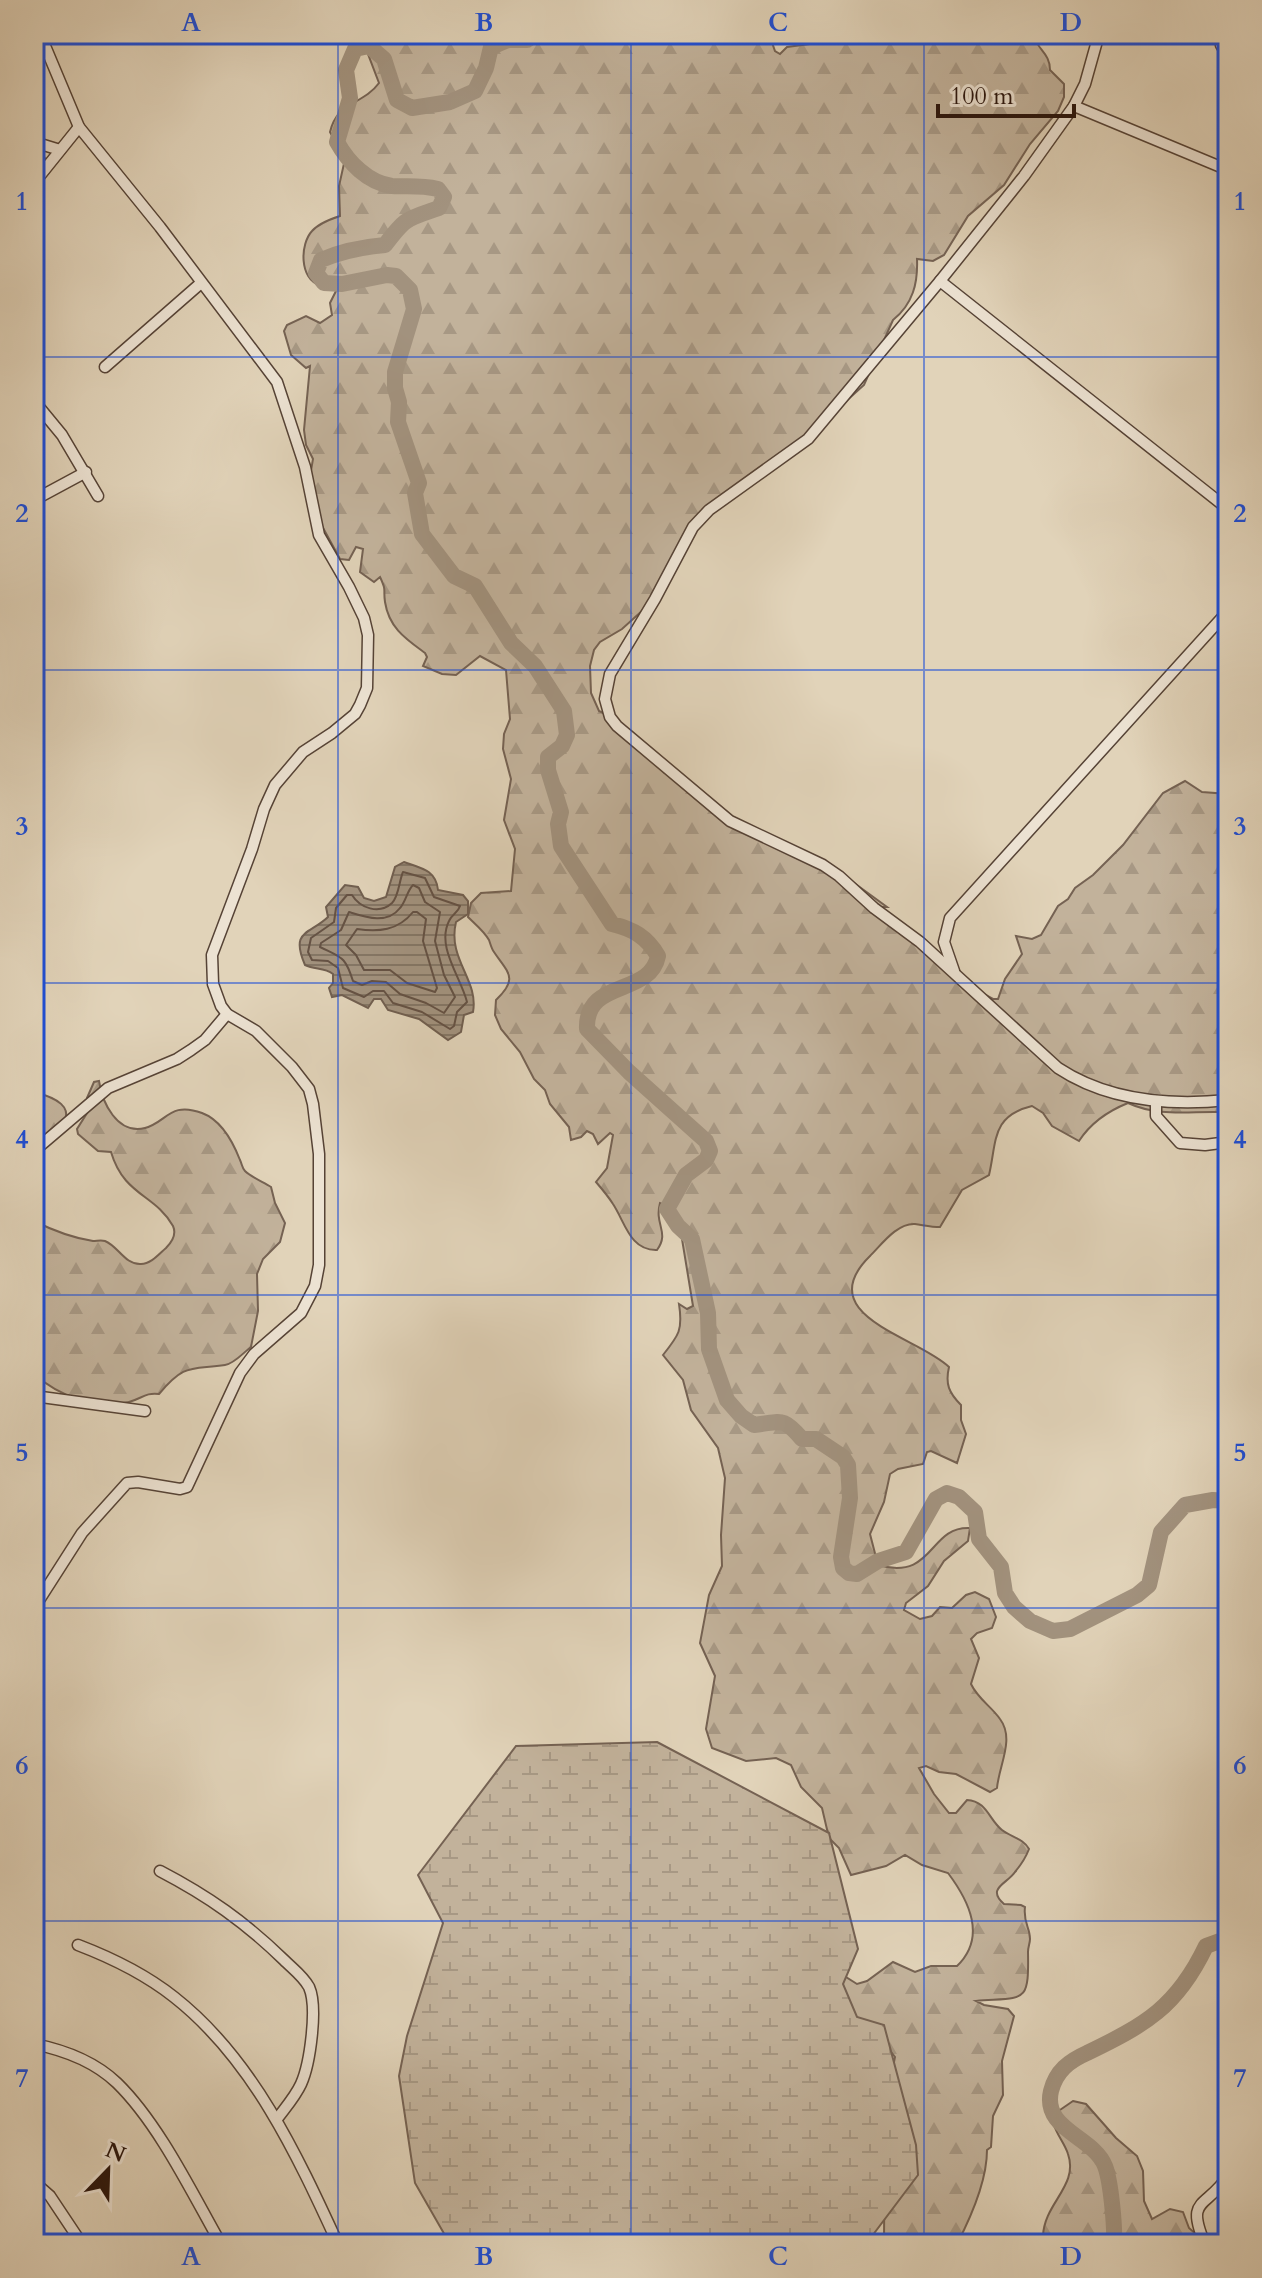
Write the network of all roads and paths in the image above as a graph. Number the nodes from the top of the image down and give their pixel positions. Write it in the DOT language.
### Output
graph roads {
  1 [pos="40,34"];
  2 [pos="1099,34"];
  3 [pos="1219,34"];
  4 [pos="1228,57"];
  5 [pos="1074,106"];
  6 [pos="79,127"];
  7 [pos="34,142"];
  8 [pos="34,148"];
  9 [pos="60,150"];
  10 [pos="44,170"];
  11 [pos="1228,170"];
  12 [pos="34,183"];
  13 [pos="940,281"];
  14 [pos="201,283"];
  15 [pos="105,367"];
  16 [pos="34,401"];
  17 [pos="86,472"];
  18 [pos="98,496"];
  19 [pos="34,500"];
  20 [pos="1228,509"];
  21 [pos="1228,611"];
  22 [pos="955,975"];
  23 [pos="227,1014"];
  24 [pos="1228,1100"];
  25 [pos="1156,1101"];
  26 [pos="1228,1142"];
  27 [pos="34,1151"];
  28 [pos="34,1396"];
  29 [pos="145,1411"];
  30 [pos="34,1608"];
  31 [pos="160,1871"];
  32 [pos="78,1945"];
  33 [pos="34,2044"];
  34 [pos="277,2119"];
  35 [pos="1228,2176"];
  36 [pos="34,2182"];
  37 [pos="82,2244"];
  38 [pos="221,2244"];
  39 [pos="338,2244"];
  40 [pos="1205,2244"];
  1 -- 6 [label="street"];
  2 -- 5 [label="street"];
  3 -- 4 [label="street"];
  5 -- 11 [label="street"];
  5 -- 13 [label="street"];
  6 -- 9 [label="street"];
  6 -- 14 [label="street"];
  7 -- 9 [label="street"];
  8 -- 10 [label="street"];
  9 -- 10 [label="street"];
  10 -- 12 [label="street"];
  13 -- 20 [label="street"];
  13 -- 22 [label="street"];
  14 -- 15 [label="street"];
  14 -- 23 [label="street"];
  16 -- 17 [label="street"];
  17 -- 18 [label="street"];
  17 -- 19 [label="street"];
  21 -- 22 [label="street"];
  22 -- 25 [label="street"];
  23 -- 27 [label="street"];
  23 -- 30 [label="street"];
  24 -- 25 [label="street"];
  25 -- 26 [label="street"];
  28 -- 29 [label="street"];
  31 -- 34 [label="street"];
  32 -- 34 [label="street"];
  33 -- 38 [label="street"];
  34 -- 39 [label="street"];
  35 -- 40 [label="street"];
  36 -- 37 [label="street"];
}
